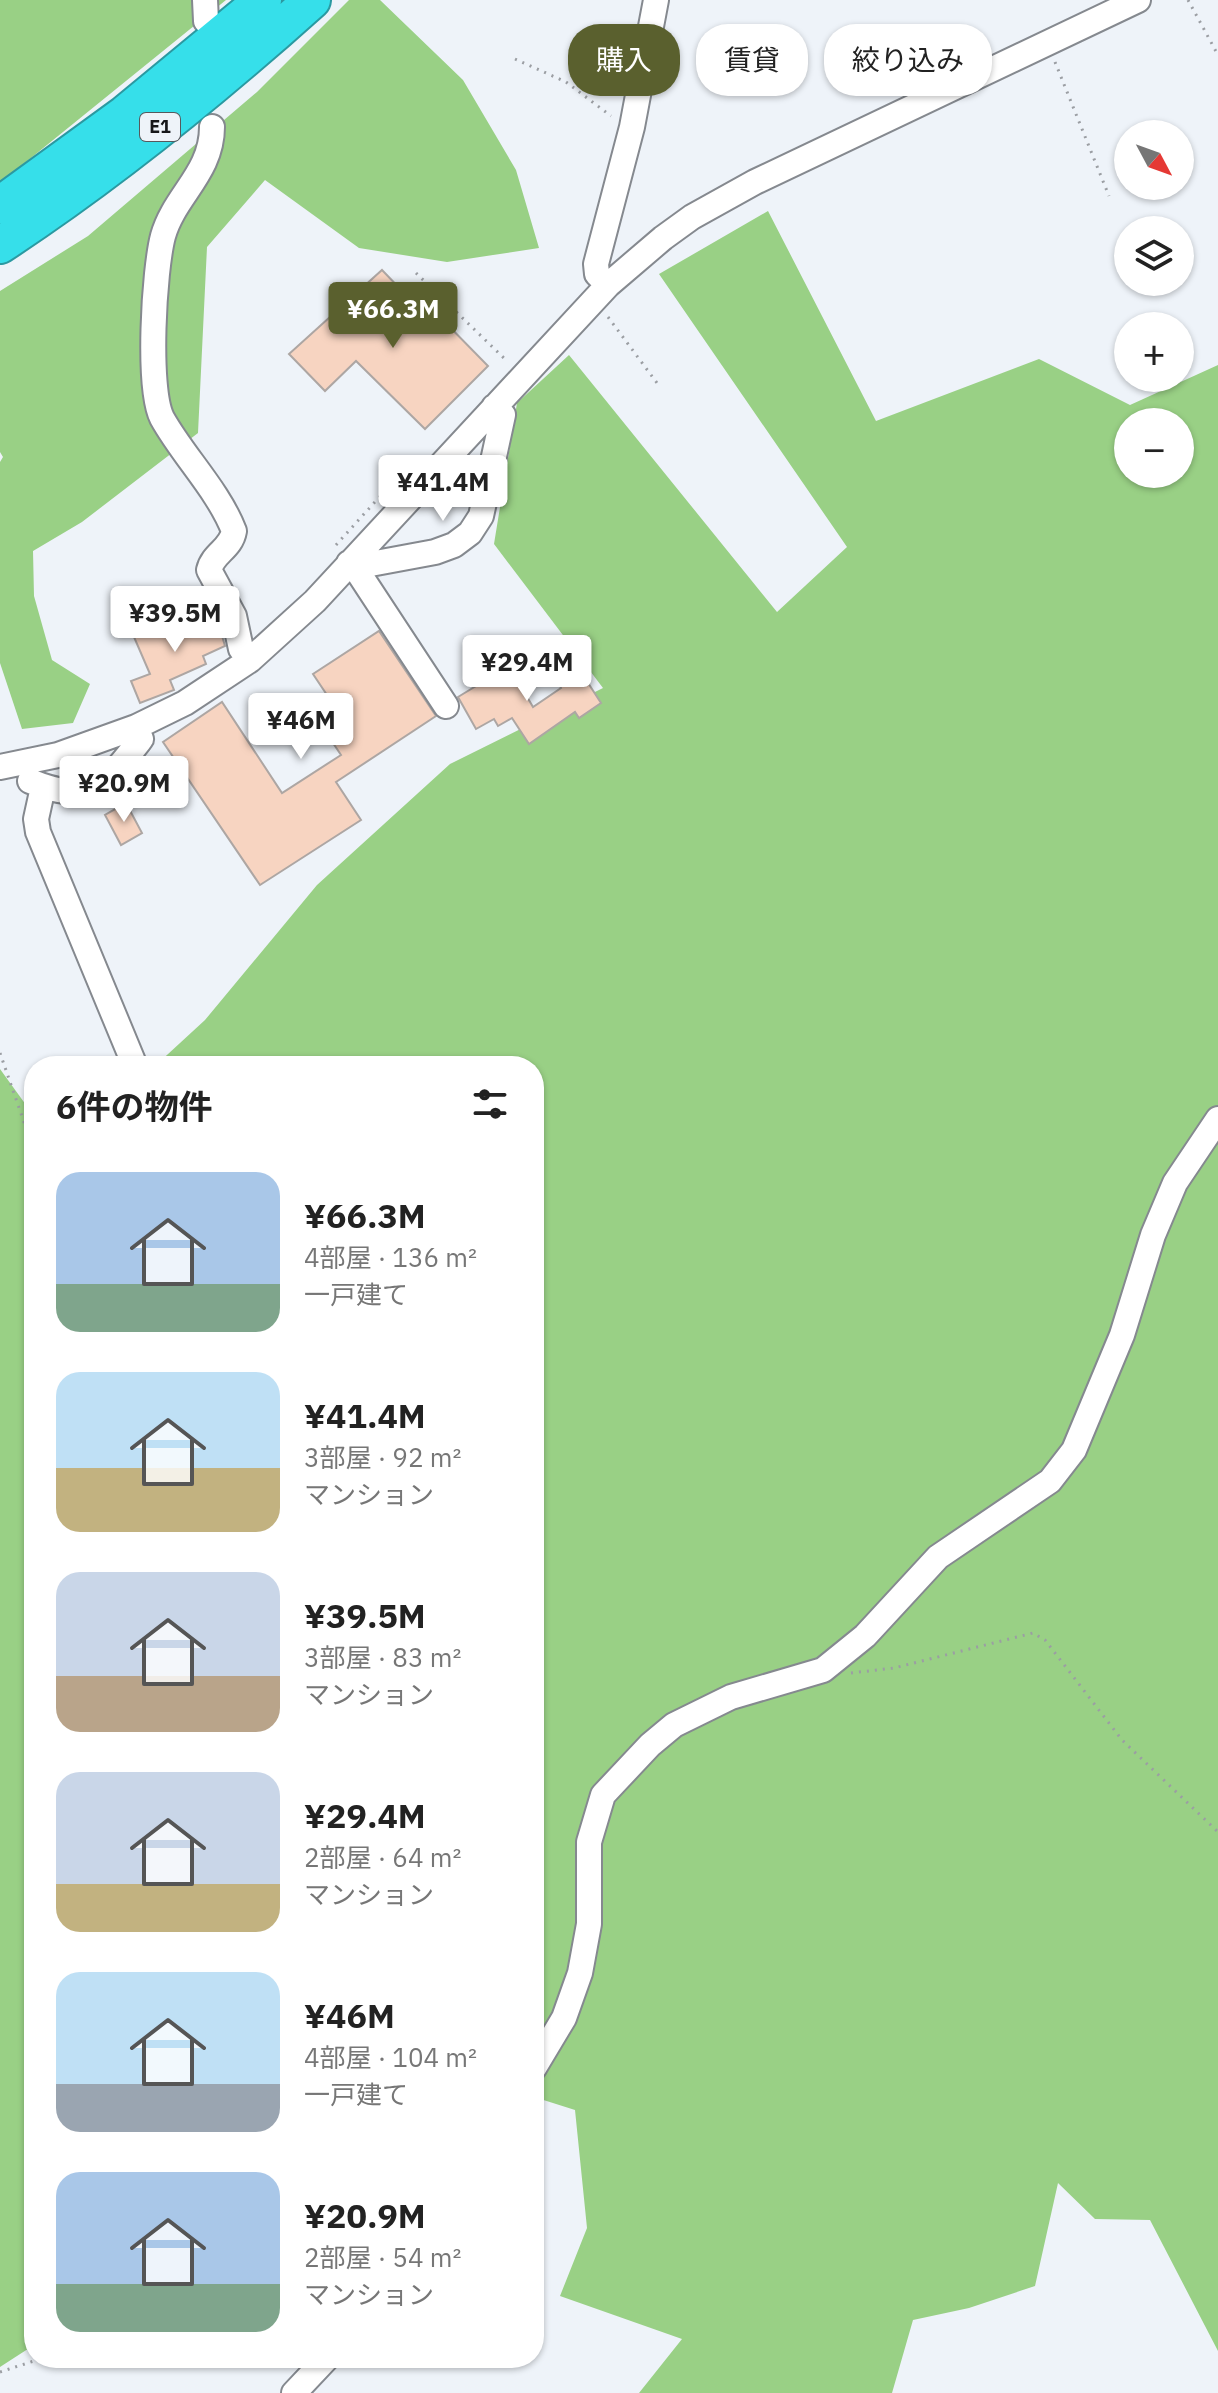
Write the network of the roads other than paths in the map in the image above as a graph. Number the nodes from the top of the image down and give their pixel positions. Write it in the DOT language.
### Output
graph roads {
  1 [pos="263,0"];
  2 [pos="312,0"];
  3 [pos="656,0"];
  4 [pos="1138,0"];
  5 [pos="212,127"];
  6 [pos="0,205"];
  7 [pos="0,245"];
  8 [pos="600,293"];
  9 [pos="494,407"];
  10 [pos="354,568"];
  11 [pos="250,660"];
  12 [pos="446,706"];
  13 [pos="136,727"];
  14 [pos="8,765"];
  15 [pos="43,787"];
  16 [pos="131,1056"];
  17 [pos="1218,1119"];
  18 [pos="544,2051"];
  19 [pos="318,2368"];
  20 [pos="294,2393"];
  1 -- 6 [label="highway, E1"];
  2 -- 7 [label="highway, E1"];
  3 -- 8 [label="street"];
  4 -- 8 [label="street"];
  5 -- 11 [label="street"];
  8 -- 9 [label="street"];
  9 -- 10 [label="street"];
  9 -- 10 [label="street"];
  10 -- 11 [label="street"];
  10 -- 12 [label="street"];
  11 -- 13 [label="street"];
  13 -- 14 [label="street"];
  13 -- 15 [label="street"];
  14 -- 15 [label="street"];
  15 -- 16 [label="street"];
  17 -- 18 [label="street"];
  19 -- 20 [label="street"];
}
